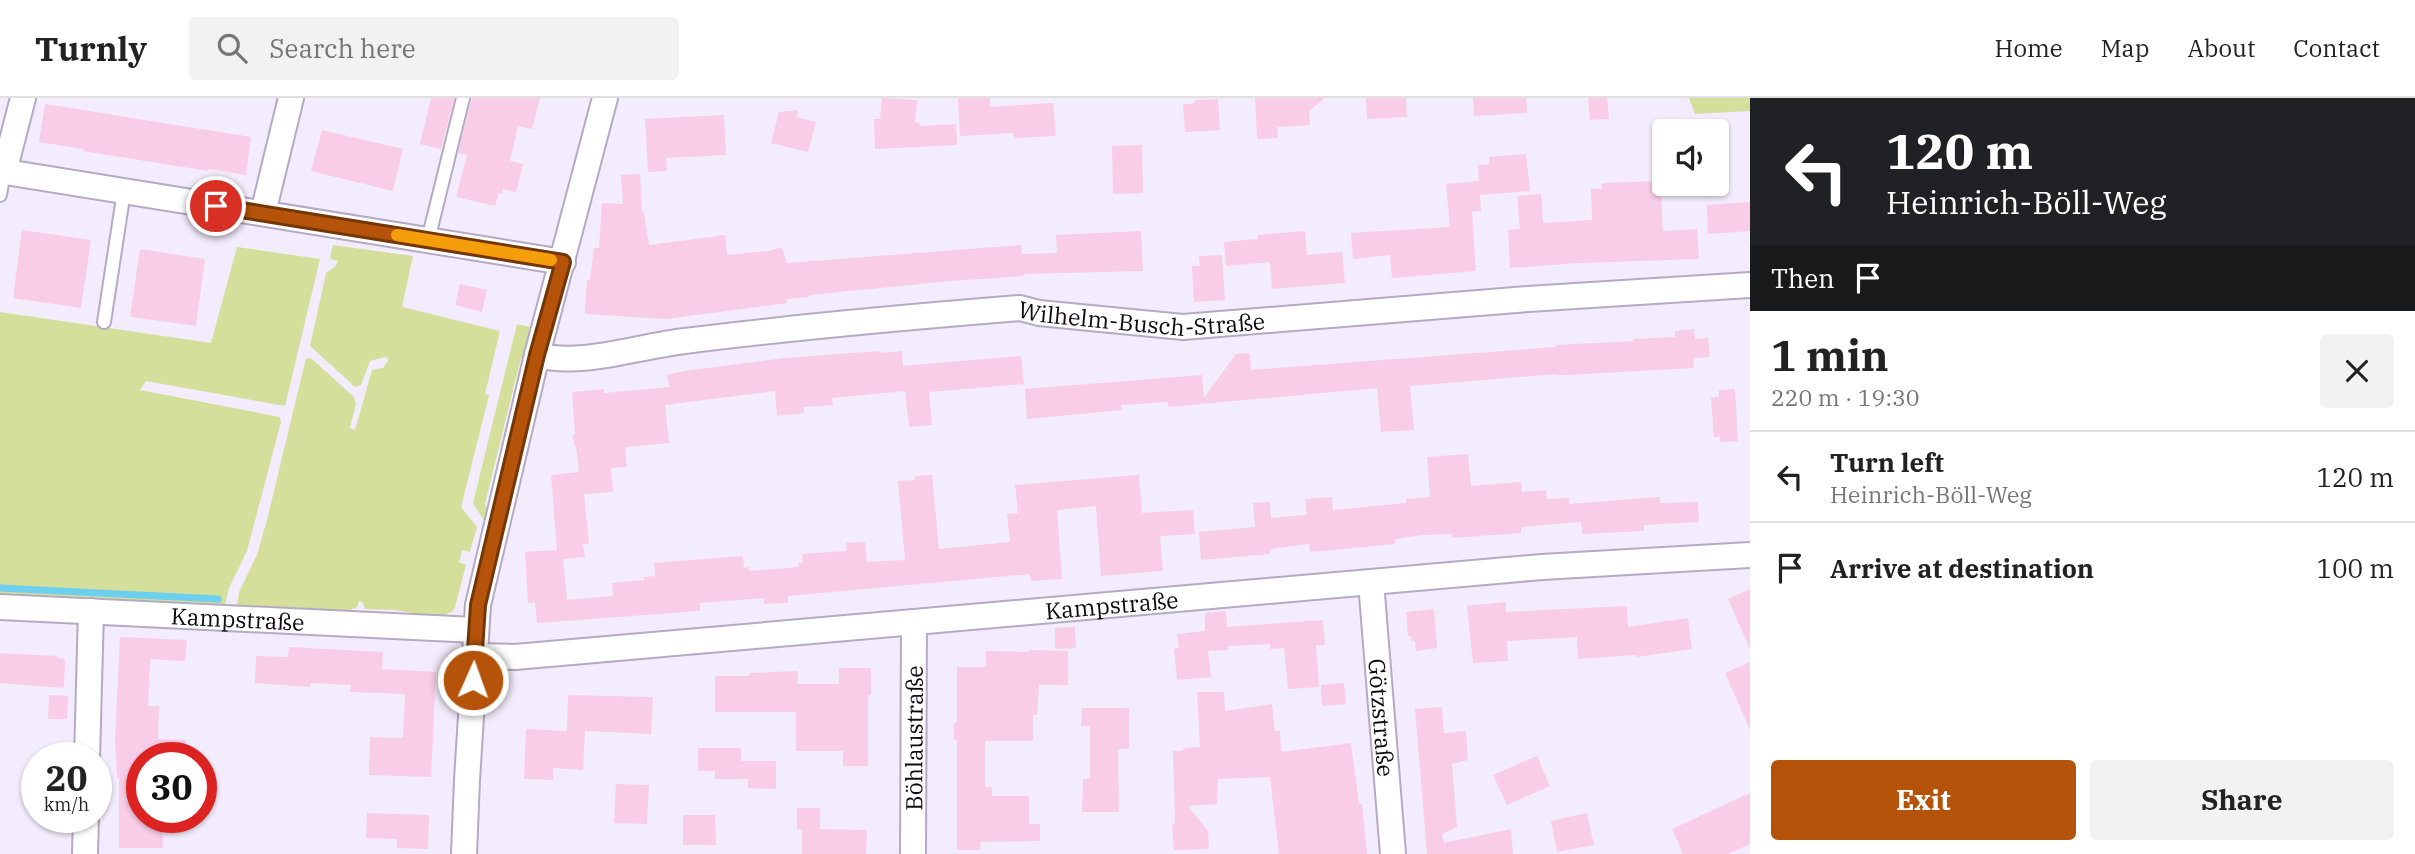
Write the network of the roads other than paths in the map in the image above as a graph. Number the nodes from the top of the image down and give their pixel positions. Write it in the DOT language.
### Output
graph roads {
  1 [pos="23,98"];
  2 [pos="291,98"];
  3 [pos="463,98"];
  4 [pos="605,98"];
  5 [pos="1,179"];
  6 [pos="124,191"];
  7 [pos="263,214"];
  8 [pos="428,240"];
  9 [pos="563,262"];
  10 [pos="1750,285"];
  11 [pos="104,322"];
  12 [pos="537,355"];
  13 [pos="1750,555"];
  14 [pos="1371,582"];
  15 [pos="0,607"];
  16 [pos="91,611"];
  17 [pos="914,622"];
  18 [pos="475,629"];
  19 [pos="474,656"];
  20 [pos="87,742"];
  21 [pos="86,833"];
  22 [pos="85,854"];
  23 [pos="464,854"];
  24 [pos="913,854"];
  25 [pos="1393,854"];
  1 -- 5 [label="street"];
  2 -- 7 [label="street"];
  3 -- 8 [label="lane"];
  4 -- 9 [label="street"];
  5 -- 6 [label="street"];
  6 -- 7 [label="street"];
  6 -- 11 [label="lane"];
  7 -- 8 [label="street"];
  8 -- 9 [label="street"];
  9 -- 12 [label="street"];
  10 -- 12 [label="street, Wilhelm-Busch-Straße"];
  12 -- 18 [label="street"];
  13 -- 14 [label="street, Kampstraße"];
  14 -- 17 [label="street, Kampstraße"];
  14 -- 25 [label="street, Götzstraße"];
  15 -- 16 [label="street, Kampstraße"];
  16 -- 18 [label="street, Kampstraße"];
  16 -- 20 [label="street"];
  17 -- 19 [label="street, Kampstraße"];
  17 -- 24 [label="street, Böhlaustraße"];
  18 -- 19 [label="street"];
  19 -- 23 [label="street"];
  21 -- 22 [label="street"];
}
